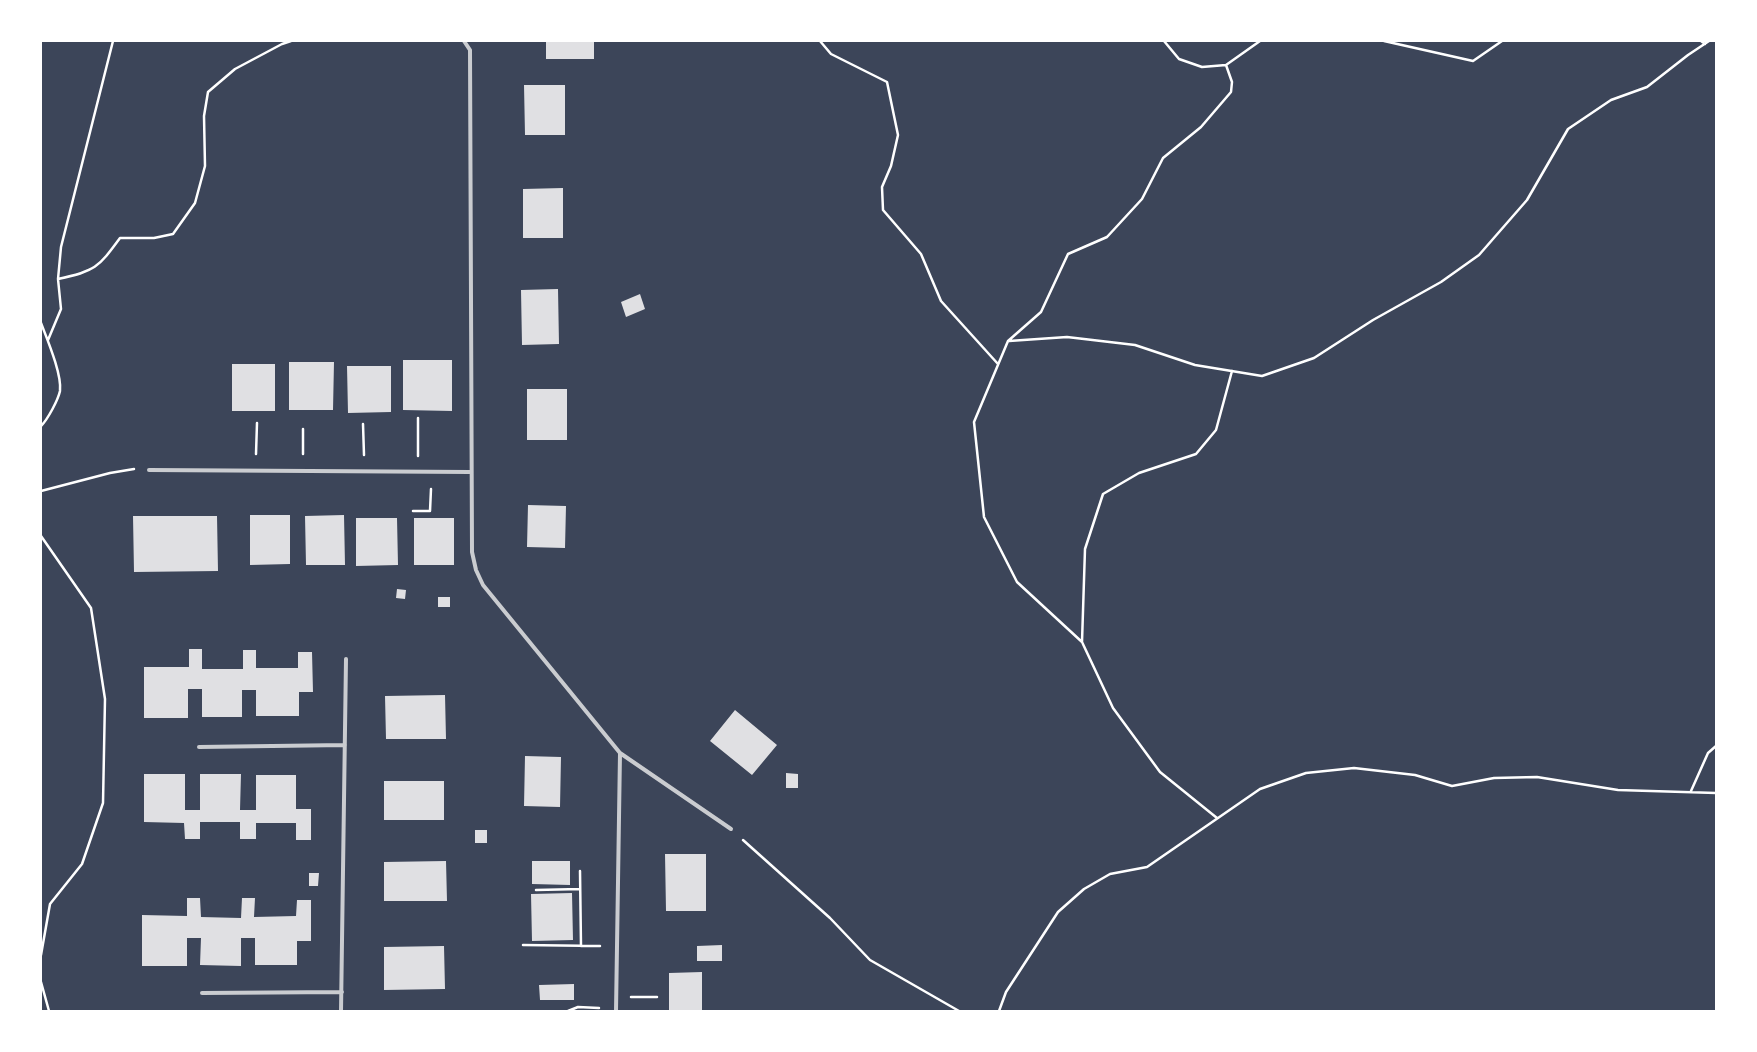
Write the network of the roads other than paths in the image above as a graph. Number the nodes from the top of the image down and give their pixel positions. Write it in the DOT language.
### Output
graph roads {
  1 [pos="464,41"];
  2 [pos="149,470"];
  3 [pos="470,472"];
  4 [pos="346,659"];
  5 [pos="345,745"];
  6 [pos="200,748"];
  7 [pos="620,753"];
  8 [pos="731,829"];
  9 [pos="342,992"];
  10 [pos="202,993"];
  11 [pos="616,1010"];
  12 [pos="341,1011"];
  1 -- 3 [label="street"];
  2 -- 3 [label="street"];
  3 -- 7 [label="street"];
  4 -- 5 [label="street"];
  5 -- 6 [label="street"];
  5 -- 9 [label="street"];
  7 -- 8 [label="street"];
  7 -- 11 [label="street"];
  9 -- 10 [label="street"];
  9 -- 12 [label="street"];
}
